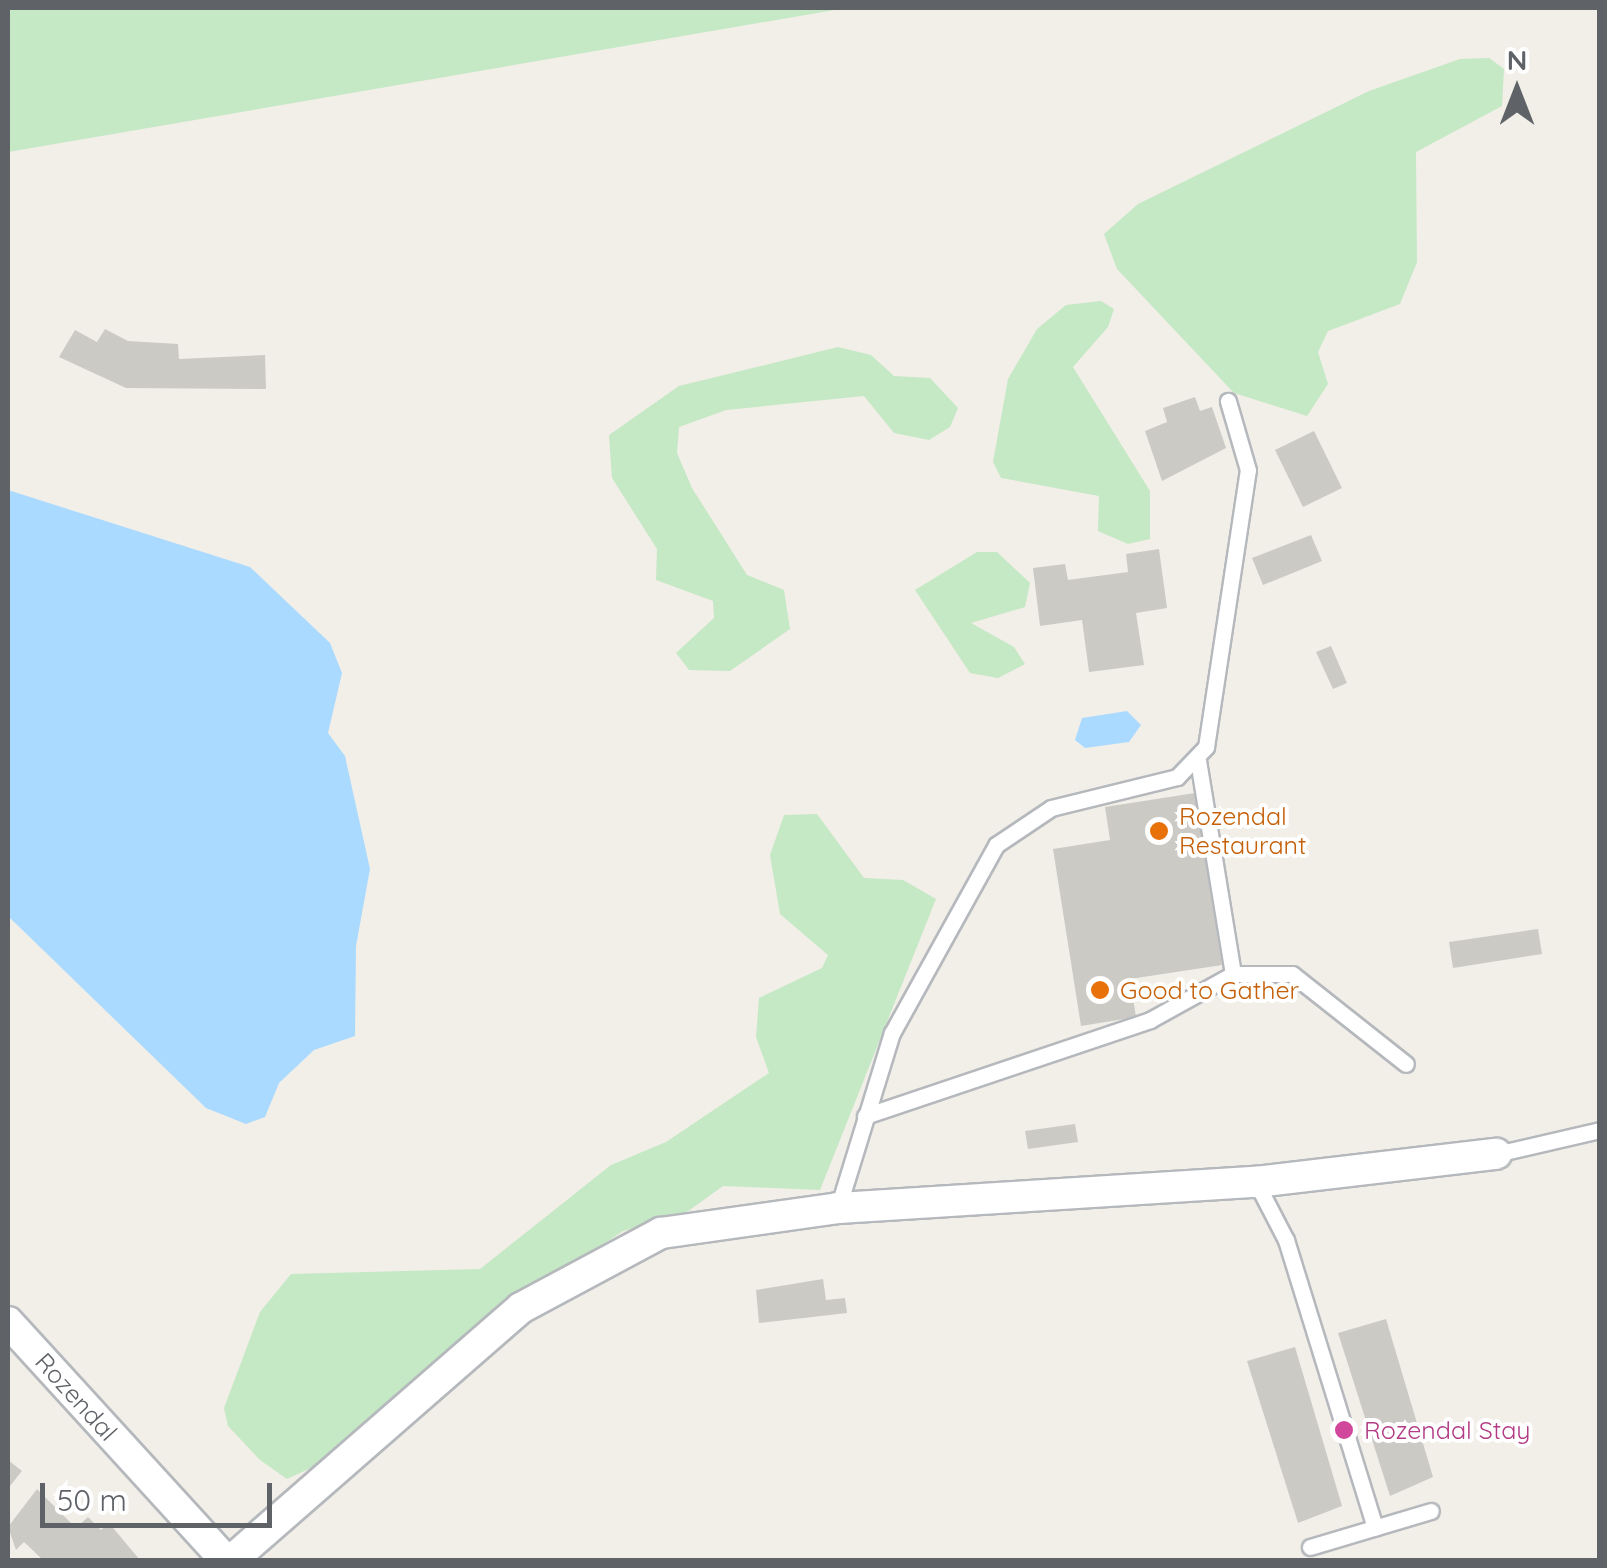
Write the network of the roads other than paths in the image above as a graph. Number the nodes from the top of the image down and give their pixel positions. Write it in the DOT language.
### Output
graph roads {
  1 [pos="1228,401"];
  2 [pos="1198,761"];
  3 [pos="1232,974"];
  4 [pos="1406,1064"];
  5 [pos="865,1116"];
  6 [pos="1600,1130"];
  7 [pos="1496,1154"];
  8 [pos="1256,1182"];
  9 [pos="838,1208"];
  10 [pos="8,1322"];
  11 [pos="1431,1511"];
  12 [pos="1375,1528"];
  13 [pos="1310,1548"];
  14 [pos="229,1560"];
  1 -- 2 [label="lane"];
  2 -- 3 [label="lane"];
  2 -- 5 [label="lane"];
  3 -- 4 [label="lane"];
  3 -- 5 [label="lane"];
  5 -- 9 [label="lane"];
  6 -- 7 [label="lane"];
  7 -- 8 [label="street"];
  8 -- 9 [label="street"];
  8 -- 12 [label="lane"];
  9 -- 14 [label="street"];
  10 -- 14 [label="street, Rozendal"];
  11 -- 12 [label="lane"];
  12 -- 13 [label="lane"];
}
